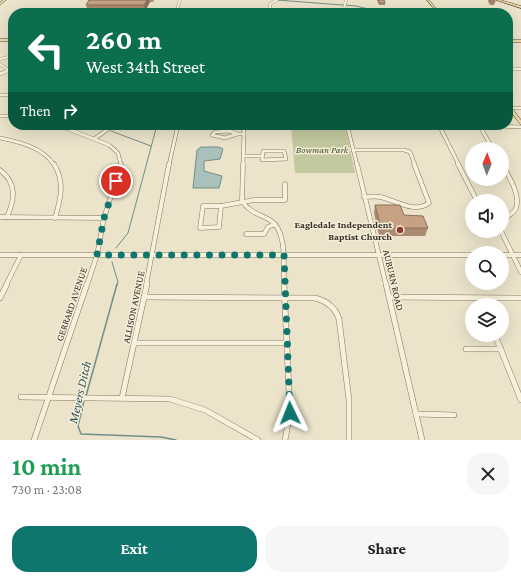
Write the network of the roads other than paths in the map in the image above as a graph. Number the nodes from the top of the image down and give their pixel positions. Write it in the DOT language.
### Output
graph roads {
  1 [pos="5,0"];
  2 [pos="428,0"];
  3 [pos="432,0"];
  4 [pos="497,0"];
  5 [pos="503,0"];
  6 [pos="0,4"];
  7 [pos="521,7"];
  8 [pos="435,8"];
  9 [pos="439,8"];
  10 [pos="0,64"];
  11 [pos="519,69"];
  12 [pos="8,70"];
  13 [pos="521,73"];
  14 [pos="513,112"];
  15 [pos="521,123"];
  16 [pos="71,130"];
  17 [pos="107,130"];
  18 [pos="177,130"];
  19 [pos="243,130"];
  20 [pos="348,130"];
  21 [pos="442,130"];
  22 [pos="482,130"];
  23 [pos="237,134"];
  24 [pos="244,134"];
  25 [pos="0,138"];
  26 [pos="94,139"];
  27 [pos="489,142"];
  28 [pos="353,150"];
  29 [pos="243,156"];
  30 [pos="262,156"];
  31 [pos="0,170"];
  32 [pos="509,176"];
  33 [pos="285,184"];
  34 [pos="474,194"];
  35 [pos="364,196"];
  36 [pos="242,202"];
  37 [pos="221,206"];
  38 [pos="509,214"];
  39 [pos="0,217"];
  40 [pos="7,217"];
  41 [pos="55,218"];
  42 [pos="104,218"];
  43 [pos="275,224"];
  44 [pos="246,234"];
  45 [pos="504,238"];
  46 [pos="0,255"];
  47 [pos="21,255"];
  48 [pos="97,255"];
  49 [pos="153,255"];
  50 [pos="284,255"];
  51 [pos="379,255"];
  52 [pos="465,255"];
  53 [pos="509,255"];
  54 [pos="513,255"];
  55 [pos="521,255"];
  56 [pos="521,272"];
  57 [pos="144,297"];
  58 [pos="286,297"];
  59 [pos="389,297"];
  60 [pos="0,298"];
  61 [pos="480,298"];
  62 [pos="509,298"];
  63 [pos="521,298"];
  64 [pos="134,342"];
  65 [pos="498,342"];
  66 [pos="288,343"];
  67 [pos="466,349"];
  68 [pos="501,350"];
  69 [pos="21,397"];
  70 [pos="49,397"];
  71 [pos="122,398"];
  72 [pos="521,400"];
  73 [pos="416,414"];
  74 [pos="454,415"];
  75 [pos="34,440"];
  76 [pos="258,440"];
  77 [pos="285,440"];
  78 [pos="348,440"];
  79 [pos="422,440"];
  1 -- 6 [label="main road"];
  2 -- 8 [label="main road"];
  3 -- 9 [label="main road"];
  4 -- 7 [label="main road"];
  5 -- 7 [label="main road"];
  10 -- 12 [label="street"];
  11 -- 13 [label="street"];
  14 -- 15 [label="main road"];
  16 -- 26 [label="street, GERRARD AVENUE"];
  17 -- 26 [label="street"];
  18 -- 49 [label="street, ALLISON AVENUE"];
  19 -- 24 [label="street"];
  20 -- 28 [label="street, AUBURN ROAD"];
  21 -- 34 [label="street"];
  22 -- 27 [label="street"];
  23 -- 23 [label="street"];
  23 -- 24 [label="street"];
  24 -- 29 [label="street"];
  25 -- 41 [label="street"];
  26 -- 42 [label="street, GERRARD AVENUE"];
  28 -- 35 [label="street, AUBURN ROAD"];
  28 -- 35 [label="street"];
  29 -- 30 [label="street"];
  29 -- 36 [label="street"];
  30 -- 30 [label="street"];
  31 -- 40 [label="street"];
  32 -- 38 [label="street"];
  33 -- 36 [label="street"];
  35 -- 51 [label="street, AUBURN ROAD"];
  36 -- 37 [label="street"];
  36 -- 43 [label="street"];
  37 -- 37 [label="street"];
  39 -- 40 [label="street"];
  40 -- 41 [label="street"];
  41 -- 42 [label="street"];
  42 -- 48 [label="street, GERRARD AVENUE"];
  43 -- 44 [label="street"];
  43 -- 50 [label="street"];
  45 -- 54 [label="street"];
  46 -- 47 [label="street"];
  47 -- 48 [label="street"];
  47 -- 60 [label="street"];
  48 -- 49 [label="street"];
  48 -- 70 [label="street, GERRARD AVENUE"];
  49 -- 50 [label="street"];
  49 -- 57 [label="street, ALLISON AVENUE"];
  50 -- 51 [label="street"];
  50 -- 58 [label="street"];
  51 -- 52 [label="street"];
  51 -- 59 [label="street, AUBURN ROAD"];
  53 -- 54 [label="street"];
  54 -- 55 [label="street"];
  54 -- 56 [label="street"];
  57 -- 58 [label="street"];
  57 -- 64 [label="street, ALLISON AVENUE"];
  58 -- 66 [label="street"];
  58 -- 78 [label="street"];
  59 -- 61 [label="street"];
  59 -- 73 [label="street, AUBURN ROAD"];
  62 -- 63 [label="street"];
  64 -- 66 [label="street"];
  64 -- 71 [label="street, ALLISON AVENUE"];
  65 -- 68 [label="street"];
  66 -- 77 [label="street"];
  67 -- 68 [label="street"];
  68 -- 72 [label="street"];
  69 -- 70 [label="street"];
  70 -- 71 [label="street"];
  70 -- 75 [label="street, GERRARD AVENUE"];
  71 -- 76 [label="street"];
  73 -- 74 [label="street"];
  73 -- 79 [label="street, AUBURN ROAD"];
}
